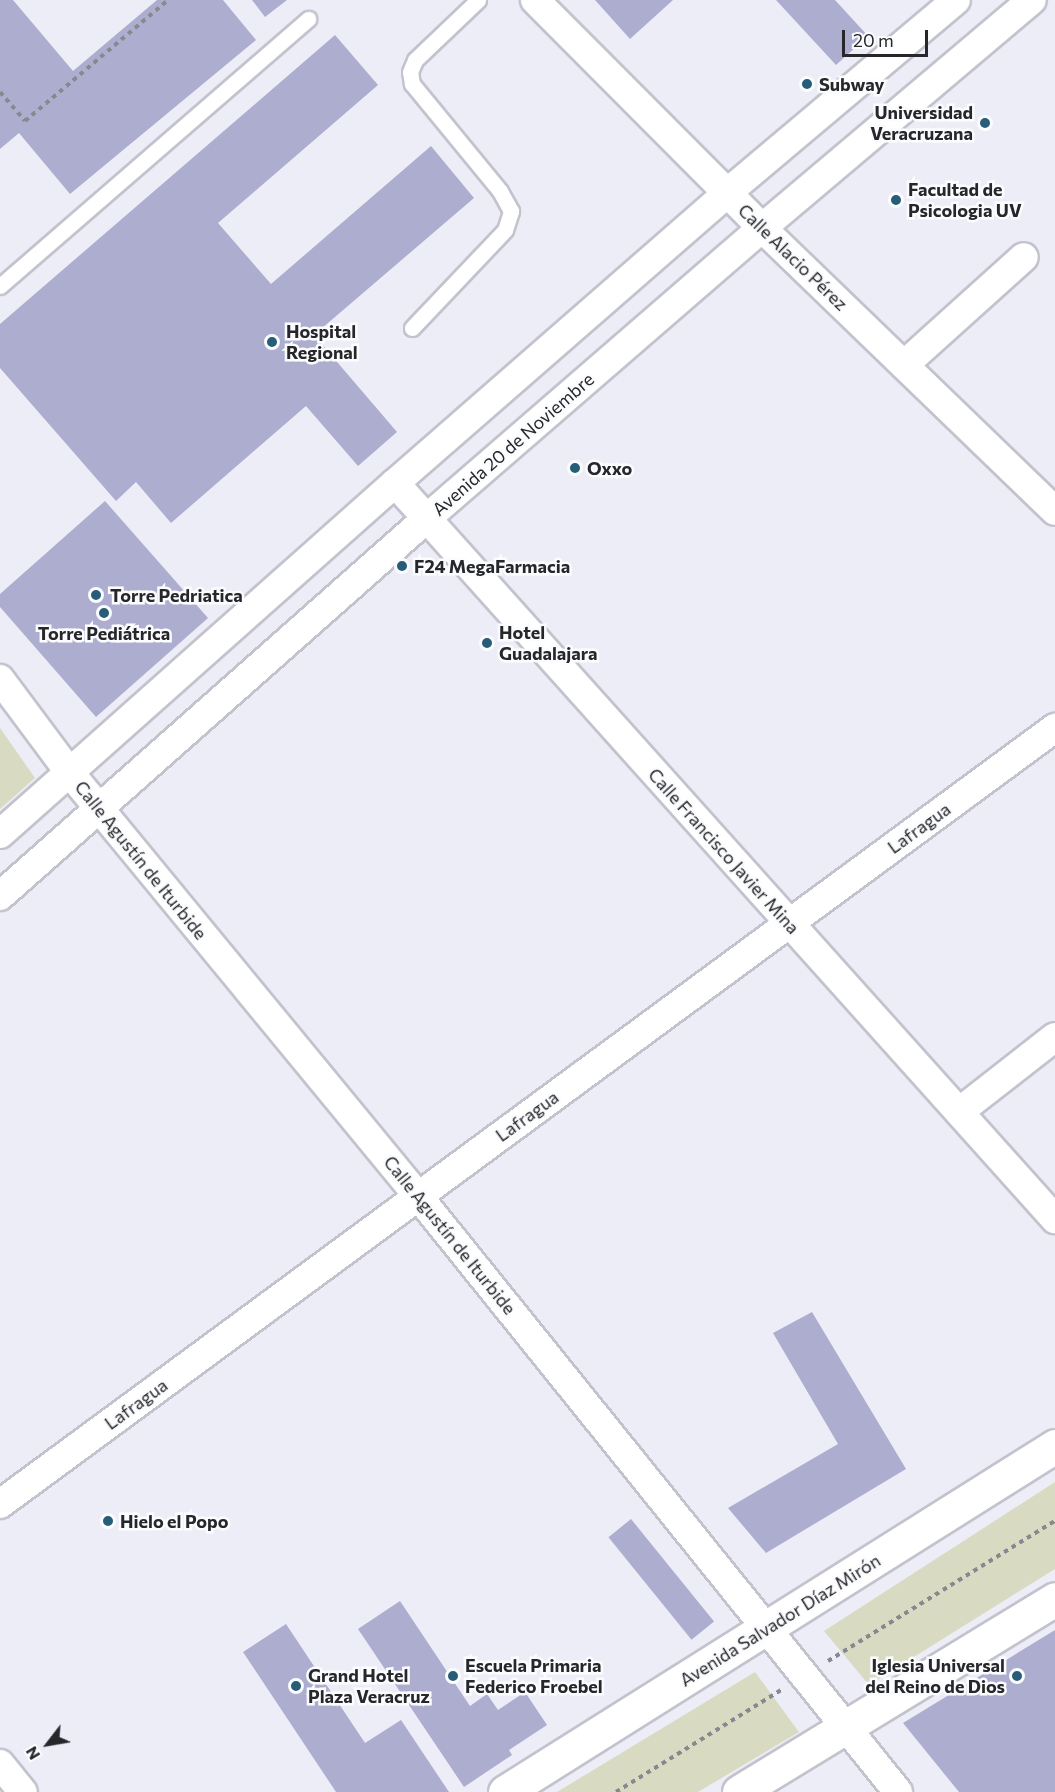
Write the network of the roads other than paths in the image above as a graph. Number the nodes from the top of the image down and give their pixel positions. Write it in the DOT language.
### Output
graph roads {
  1 [pos="478,0"];
  2 [pos="535,0"];
  3 [pos="956,0"];
  4 [pos="1032,0"];
  5 [pos="308,19"];
  6 [pos="727,193"];
  7 [pos="762,228"];
  8 [pos="1024,257"];
  9 [pos="0,286"];
  10 [pos="412,328"];
  11 [pos="904,365"];
  12 [pos="395,483"];
  13 [pos="1055,511"];
  14 [pos="426,519"];
  15 [pos="0,679"];
  16 [pos="1055,728"];
  17 [pos="70,772"];
  18 [pos="99,809"];
  19 [pos="0,834"];
  20 [pos="0,896"];
  21 [pos="789,923"];
  22 [pos="1055,1037"];
  23 [pos="959,1112"];
  24 [pos="418,1196"];
  25 [pos="1055,1219"];
  26 [pos="1055,1446"];
  27 [pos="0,1504"];
  28 [pos="1055,1599"];
  29 [pos="768,1628"];
  30 [pos="846,1726"];
  31 [pos="0,1764"];
  32 [pos="23,1792"];
  33 [pos="505,1792"];
  34 [pos="739,1792"];
  35 [pos="898,1792"];
  1 -- 10 [label="lane"];
  2 -- 6 [label="street, Calle Alacio Pérez"];
  3 -- 6 [label="street"];
  4 -- 7 [label="street, Avenida 20 de Noviembre"];
  5 -- 9 [label="lane"];
  6 -- 7 [label="street, Calle Alacio Pérez"];
  6 -- 12 [label="street"];
  7 -- 11 [label="street, Calle Alacio Pérez"];
  7 -- 14 [label="street, Avenida 20 de Noviembre"];
  8 -- 11 [label="street"];
  11 -- 13 [label="street, Calle Alacio Pérez"];
  12 -- 14 [label="street, Calle Francisco Javier Mina"];
  12 -- 17 [label="street"];
  14 -- 18 [label="street, Avenida 20 de Noviembre"];
  14 -- 21 [label="street, Calle Francisco Javier Mina"];
  15 -- 17 [label="street, Calle Agustín de Iturbide"];
  16 -- 21 [label="street, Lafragua"];
  17 -- 18 [label="street, Calle Agustín de Iturbide"];
  17 -- 19 [label="street"];
  18 -- 20 [label="street, Avenida 20 de Noviembre"];
  18 -- 24 [label="street, Calle Agustín de Iturbide"];
  21 -- 23 [label="street, Calle Francisco Javier Mina"];
  21 -- 24 [label="street, Lafragua"];
  22 -- 23 [label="street"];
  23 -- 25 [label="street, Calle Francisco Javier Mina"];
  24 -- 27 [label="street, Lafragua"];
  24 -- 29 [label="street, Calle Agustín de Iturbide"];
  26 -- 29 [label="main road, Avenida Salvador Díaz Mirón"];
  28 -- 30 [label="main road"];
  29 -- 30 [label="street, Calle Agustín de Iturbide"];
  29 -- 33 [label="main road, Avenida Salvador Díaz Mirón"];
  30 -- 34 [label="main road"];
  30 -- 35 [label="street, Calle Agustín de Iturbide"];
  31 -- 32 [label="street"];
}
